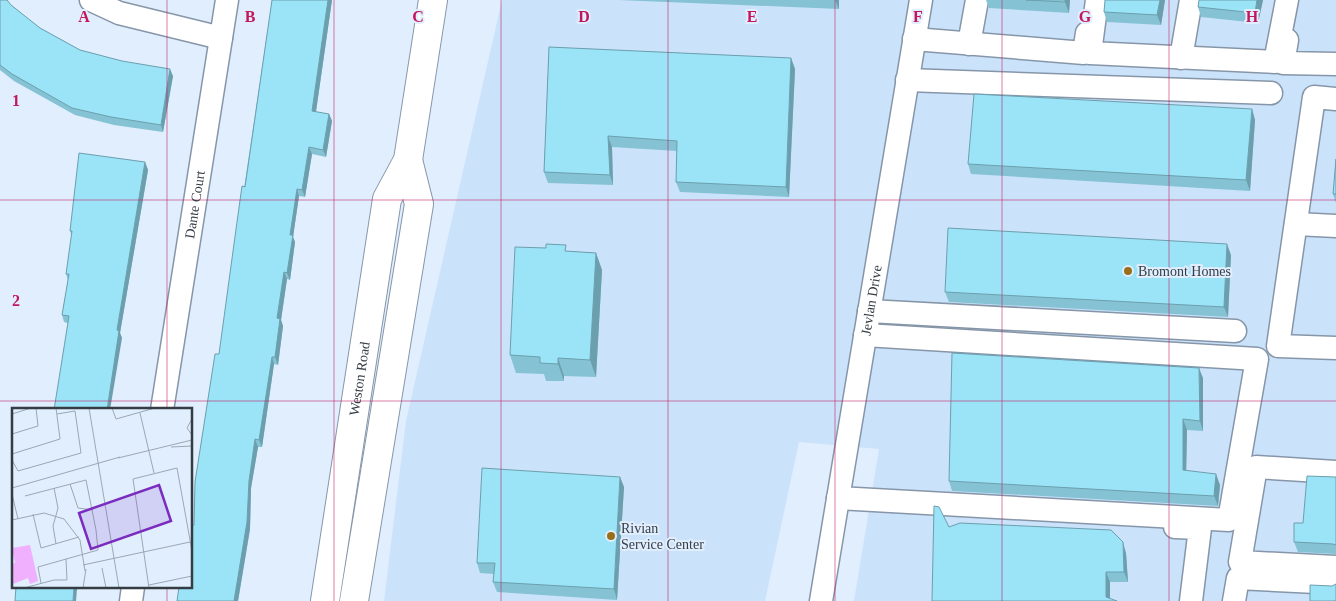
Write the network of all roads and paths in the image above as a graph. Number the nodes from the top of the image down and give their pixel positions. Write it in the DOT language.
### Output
graph roads {
  1 [pos="91,0"];
  2 [pos="227,0"];
  3 [pos="434,0"];
  4 [pos="921,0"];
  5 [pos="977,0"];
  6 [pos="1091,0"];
  7 [pos="1097,0"];
  8 [pos="1191,0"];
  9 [pos="1287,0"];
  10 [pos="1294,0"];
  11 [pos="221,38"];
  12 [pos="914,40"];
  13 [pos="969,44"];
  14 [pos="1181,58"];
  15 [pos="1336,64"];
  16 [pos="907,80"];
  17 [pos="1271,93"];
  18 [pos="1336,99"];
  19 [pos="408,160"];
  20 [pos="1296,224"];
  21 [pos="1336,226"];
  22 [pos="869,311"];
  23 [pos="1235,331"];
  24 [pos="865,335"];
  25 [pos="1336,348"];
  26 [pos="162,408"];
  27 [pos="1336,472"];
  28 [pos="837,503"];
  29 [pos="1336,567"];
  30 [pos="1336,582"];
  31 [pos="133,588"];
  32 [pos="131,601"];
  33 [pos="325,601"];
  34 [pos="354,601"];
  35 [pos="821,601"];
  36 [pos="1190,601"];
  37 [pos="1234,601"];
  1 -- 11 [label="street"];
  2 -- 11 [label="street, Dante Court"];
  3 -- 19 [label="main road, Weston Road"];
  4 -- 12 [label="street, Jevlan Drive"];
  5 -- 13 [label="street"];
  6 -- 13 [label="street"];
  7 -- 14 [label="street"];
  8 -- 14 [label="street"];
  9 -- 14 [label="street"];
  10 -- 15 [label="street"];
  11 -- 26 [label="street, Dante Court"];
  12 -- 13 [label="street"];
  12 -- 16 [label="street, Jevlan Drive"];
  16 -- 17 [label="street"];
  16 -- 22 [label="street, Jevlan Drive"];
  18 -- 20 [label="street"];
  19 -- 33 [label="main road, Weston Road"];
  19 -- 34 [label="main road, Weston Road"];
  20 -- 21 [label="street"];
  20 -- 25 [label="street"];
  22 -- 23 [label="street"];
  22 -- 24 [label="street, Jevlan Drive"];
  24 -- 28 [label="street, Jevlan Drive"];
  24 -- 28 [label="street"];
  27 -- 29 [label="street"];
  28 -- 35 [label="street, Jevlan Drive"];
  28 -- 36 [label="street"];
  30 -- 37 [label="street"];
  31 -- 32 [label="street"];
}
